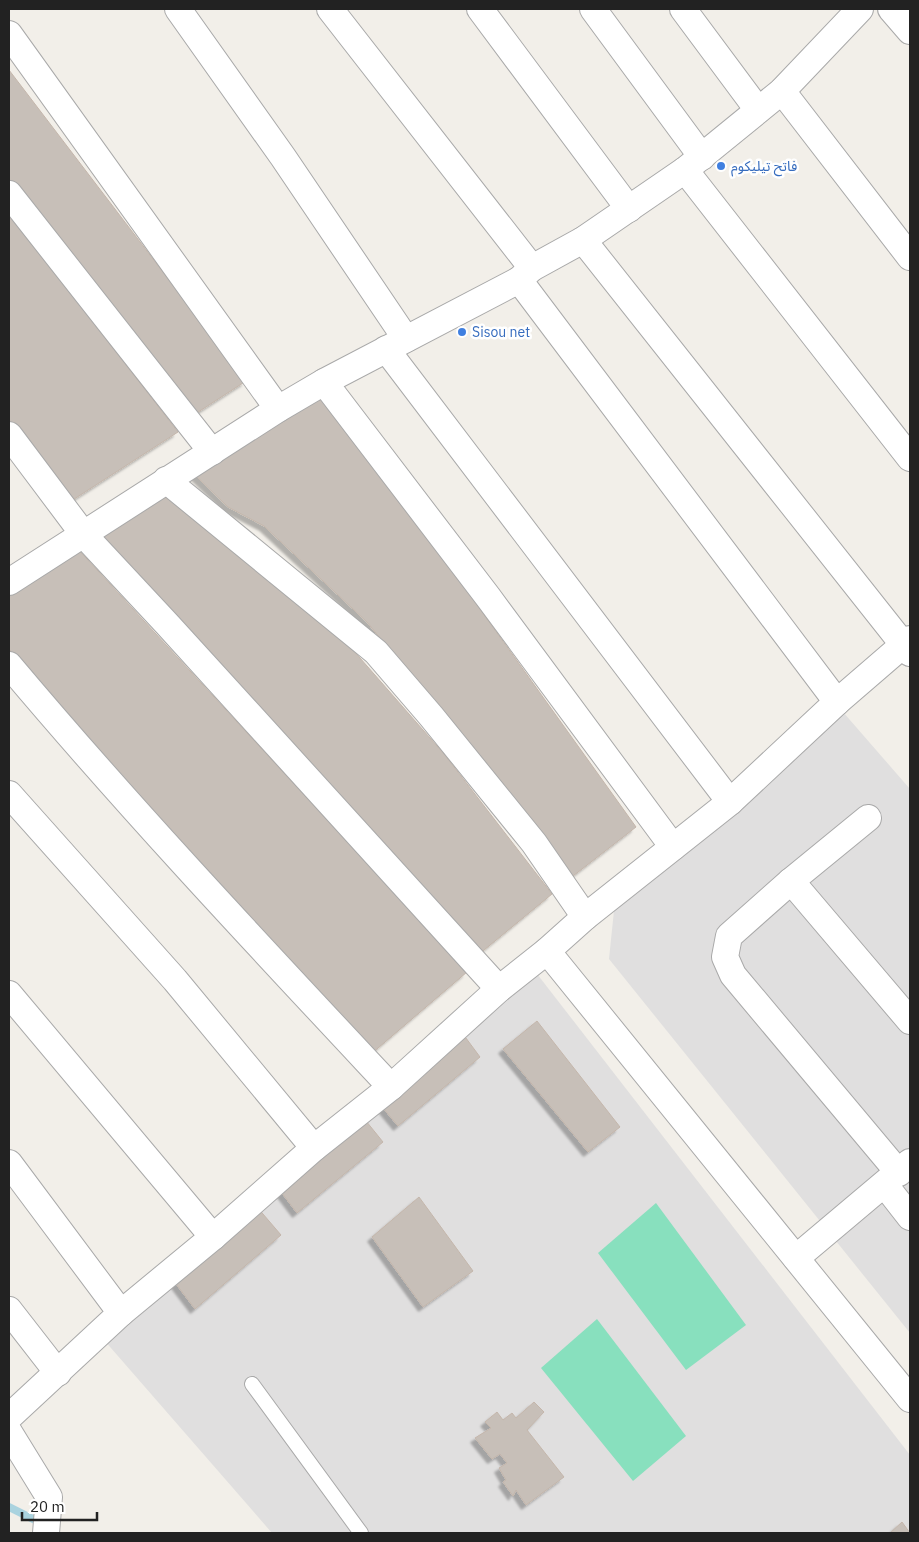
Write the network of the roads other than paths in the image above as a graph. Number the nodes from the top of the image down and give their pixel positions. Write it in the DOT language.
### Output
graph roads {
  1 [pos="178,9"];
  2 [pos="330,9"];
  3 [pos="480,9"];
  4 [pos="593,9"];
  5 [pos="682,9"];
  6 [pos="891,9"];
  7 [pos="854,11"];
  8 [pos="910,31"];
  9 [pos="9,34"];
  10 [pos="782,91"];
  11 [pos="758,110"];
  12 [pos="694,164"];
  13 [pos="9,194"];
  14 [pos="629,209"];
  15 [pos="583,240"];
  16 [pos="910,257"];
  17 [pos="525,274"];
  18 [pos="396,344"];
  19 [pos="324,382"];
  20 [pos="278,408"];
  21 [pos="9,435"];
  22 [pos="212,452"];
  23 [pos="910,458"];
  24 [pos="166,480"];
  25 [pos="84,535"];
  26 [pos="9,582"];
  27 [pos="908,645"];
  28 [pos="9,664"];
  29 [pos="837,702"];
  30 [pos="9,794"];
  31 [pos="730,802"];
  32 [pos="868,818"];
  33 [pos="673,847"];
  34 [pos="791,881"];
  35 [pos="585,917"];
  36 [pos="547,951"];
  37 [pos="499,989"];
  38 [pos="9,994"];
  39 [pos="910,1020"];
  40 [pos="391,1087"];
  41 [pos="314,1148"];
  42 [pos="9,1163"];
  43 [pos="898,1173"];
  44 [pos="910,1217"];
  45 [pos="213,1237"];
  46 [pos="796,1258"];
  47 [pos="9,1310"];
  48 [pos="121,1313"];
  49 [pos="58,1373"];
  50 [pos="252,1384"];
  51 [pos="910,1399"];
  52 [pos="9,1417"];
  53 [pos="9,1432"];
  54 [pos="46,1533"];
  55 [pos="361,1533"];
  1 -- 18 [label="street"];
  2 -- 17 [label="street"];
  3 -- 14 [label="street"];
  4 -- 12 [label="street"];
  5 -- 11 [label="street"];
  6 -- 8 [label="street"];
  7 -- 10 [label="street"];
  9 -- 20 [label="street"];
  10 -- 11 [label="street"];
  10 -- 16 [label="street"];
  11 -- 12 [label="street"];
  12 -- 14 [label="street"];
  12 -- 23 [label="street"];
  13 -- 22 [label="street"];
  14 -- 15 [label="street"];
  15 -- 17 [label="street"];
  15 -- 27 [label="street"];
  17 -- 18 [label="street"];
  17 -- 29 [label="street"];
  18 -- 19 [label="street"];
  18 -- 31 [label="street"];
  19 -- 20 [label="street"];
  19 -- 33 [label="street"];
  20 -- 22 [label="street"];
  21 -- 25 [label="street"];
  22 -- 24 [label="street"];
  24 -- 25 [label="street"];
  24 -- 35 [label="street"];
  25 -- 26 [label="street"];
  25 -- 37 [label="street"];
  27 -- 29 [label="street"];
  28 -- 40 [label="street"];
  29 -- 31 [label="street"];
  30 -- 41 [label="street"];
  31 -- 33 [label="street"];
  32 -- 34 [label="street"];
  33 -- 35 [label="street"];
  34 -- 39 [label="street"];
  34 -- 43 [label="street"];
  35 -- 36 [label="street"];
  36 -- 37 [label="street"];
  36 -- 46 [label="street"];
  37 -- 40 [label="street"];
  38 -- 45 [label="street"];
  40 -- 41 [label="street"];
  41 -- 45 [label="street"];
  42 -- 48 [label="street"];
  43 -- 44 [label="street"];
  43 -- 46 [label="street"];
  45 -- 48 [label="street"];
  46 -- 51 [label="street"];
  47 -- 49 [label="street"];
  48 -- 49 [label="street"];
  49 -- 52 [label="street"];
  50 -- 55 [label="lane"];
  53 -- 54 [label="street"];
}
